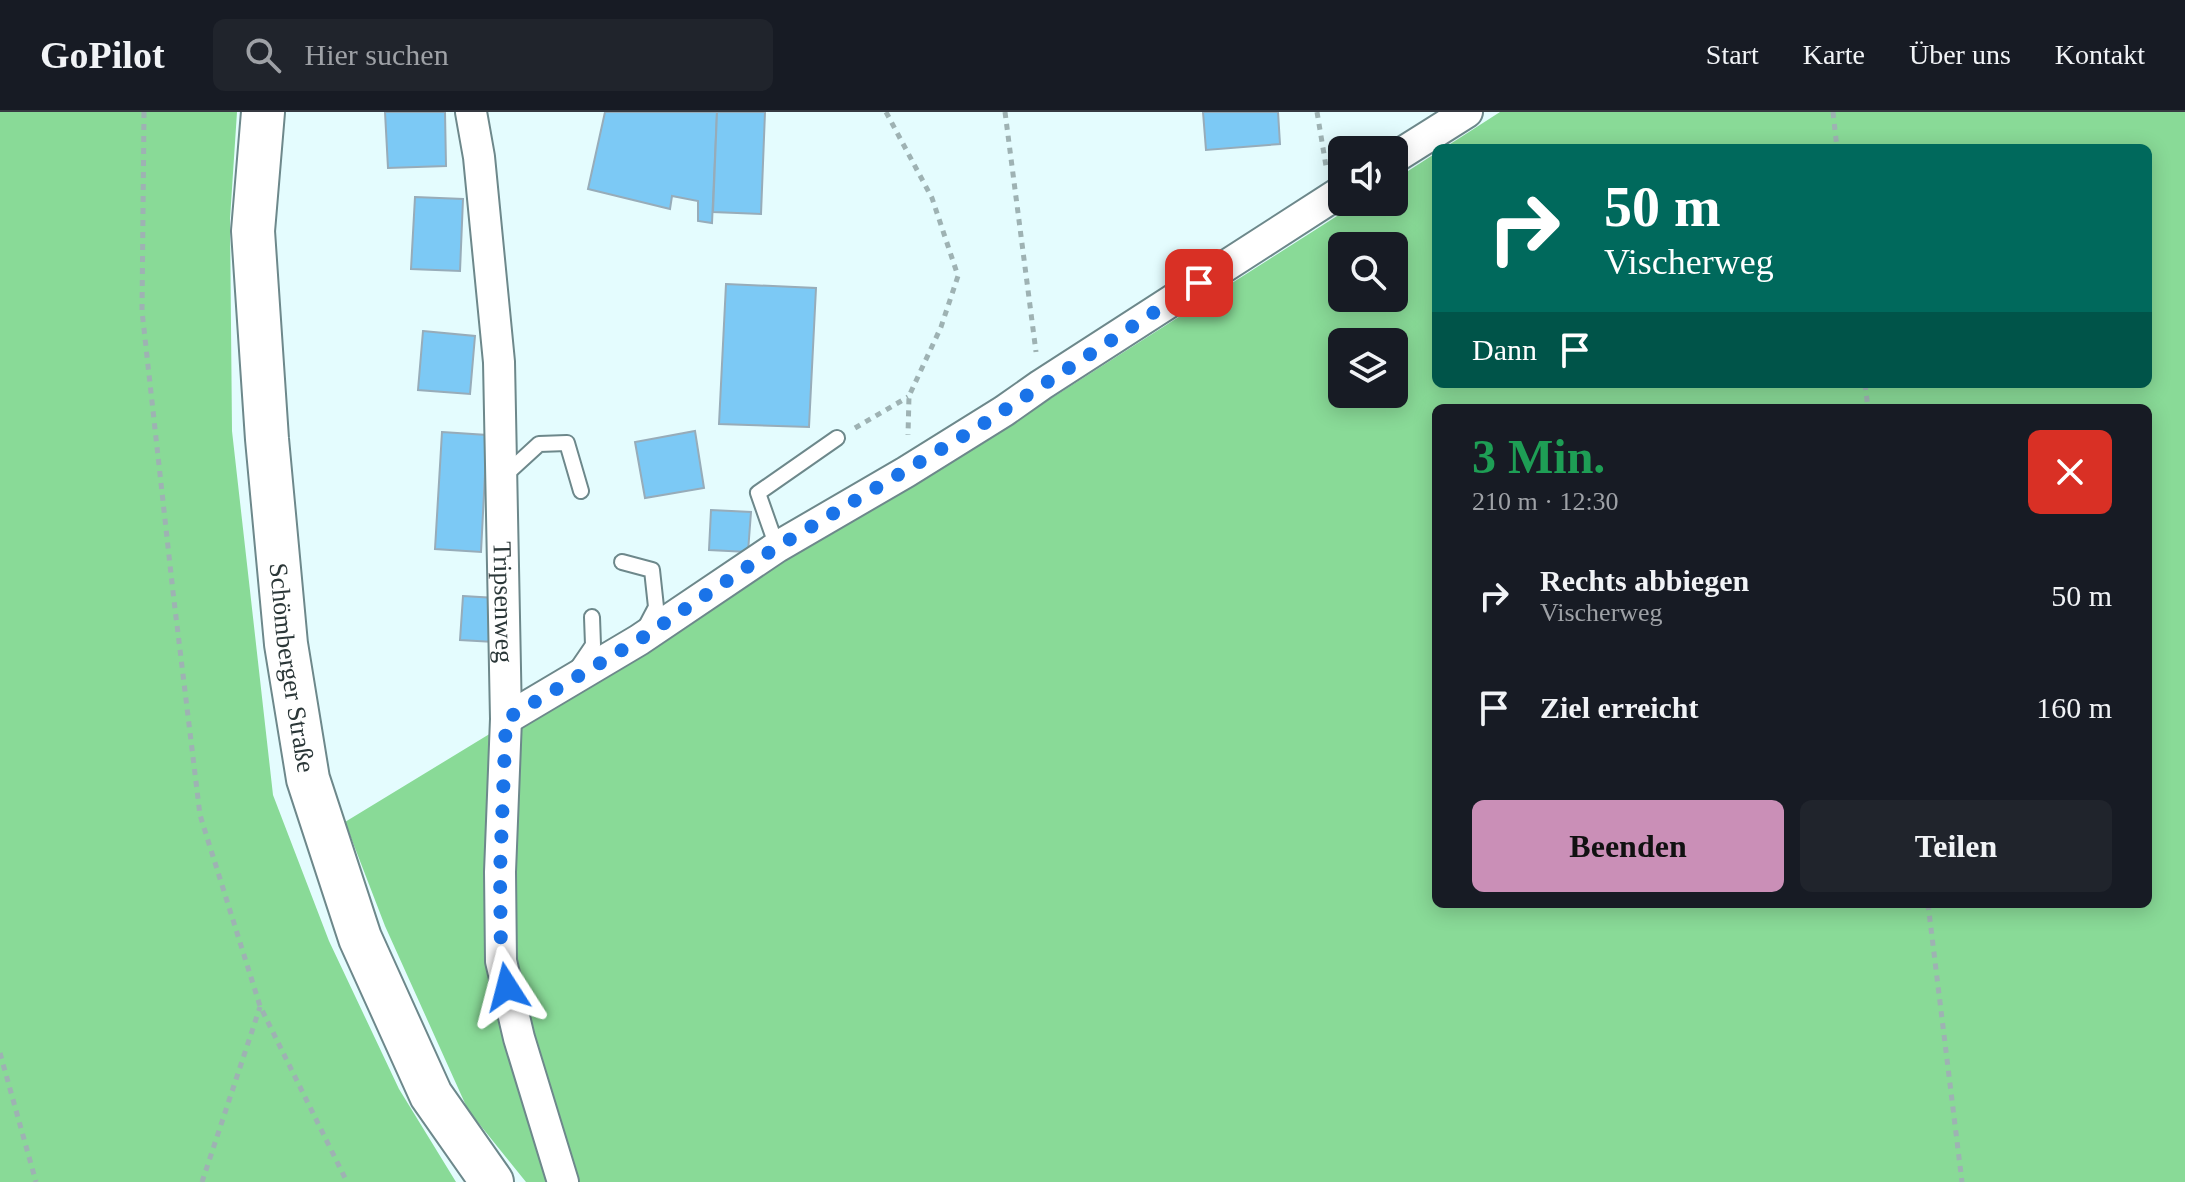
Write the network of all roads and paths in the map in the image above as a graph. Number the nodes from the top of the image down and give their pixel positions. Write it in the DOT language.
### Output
graph roads {
  1 [pos="144,112"];
  2 [pos="263,112"];
  3 [pos="471,112"];
  4 [pos="886,112"];
  5 [pos="1005,112"];
  6 [pos="1317,112"];
  7 [pos="1467,112"];
  8 [pos="1833,112"];
  9 [pos="1837,144"];
  10 [pos="1408,149"];
  11 [pos="1328,160"];
  12 [pos="1328,200"];
  13 [pos="1041,385"];
  14 [pos="909,396"];
  15 [pos="837,438"];
  16 [pos="906,472"];
  17 [pos="501,479"];
  18 [pos="581,491"];
  19 [pos="777,547"];
  20 [pos="622,562"];
  21 [pos="592,617"];
  22 [pos="639,640"];
  23 [pos="569,681"];
  24 [pos="506,719"];
  25 [pos="1928,908"];
  26 [pos="260,1006"];
  27 [pos="0,1053"];
  28 [pos="36,1182"];
  29 [pos="202,1182"];
  30 [pos="347,1182"];
  31 [pos="492,1182"];
  32 [pos="563,1182"];
  33 [pos="1962,1182"];
  1 -- 26 [label="path"];
  2 -- 31 [label="main road, Schömberger Straße"];
  3 -- 17 [label="street, Tripsenweg"];
  4 -- 14 [label="path"];
  5 -- 13 [label="path"];
  6 -- 11 [label="path"];
  7 -- 10 [label="street"];
  8 -- 9 [label="path"];
  12 -- 13 [label="street"];
  13 -- 16 [label="street"];
  14 -- 15 [label="path"];
  14 -- 16 [label="path"];
  15 -- 19 [label="lane"];
  16 -- 19 [label="street"];
  17 -- 18 [label="lane"];
  17 -- 24 [label="street, Tripsenweg"];
  19 -- 22 [label="street"];
  20 -- 22 [label="lane"];
  21 -- 23 [label="lane"];
  22 -- 23 [label="street"];
  23 -- 24 [label="street"];
  24 -- 32 [label="street, Tripsenweg"];
  25 -- 33 [label="path"];
  26 -- 29 [label="path"];
  26 -- 30 [label="path"];
  27 -- 28 [label="path"];
}
